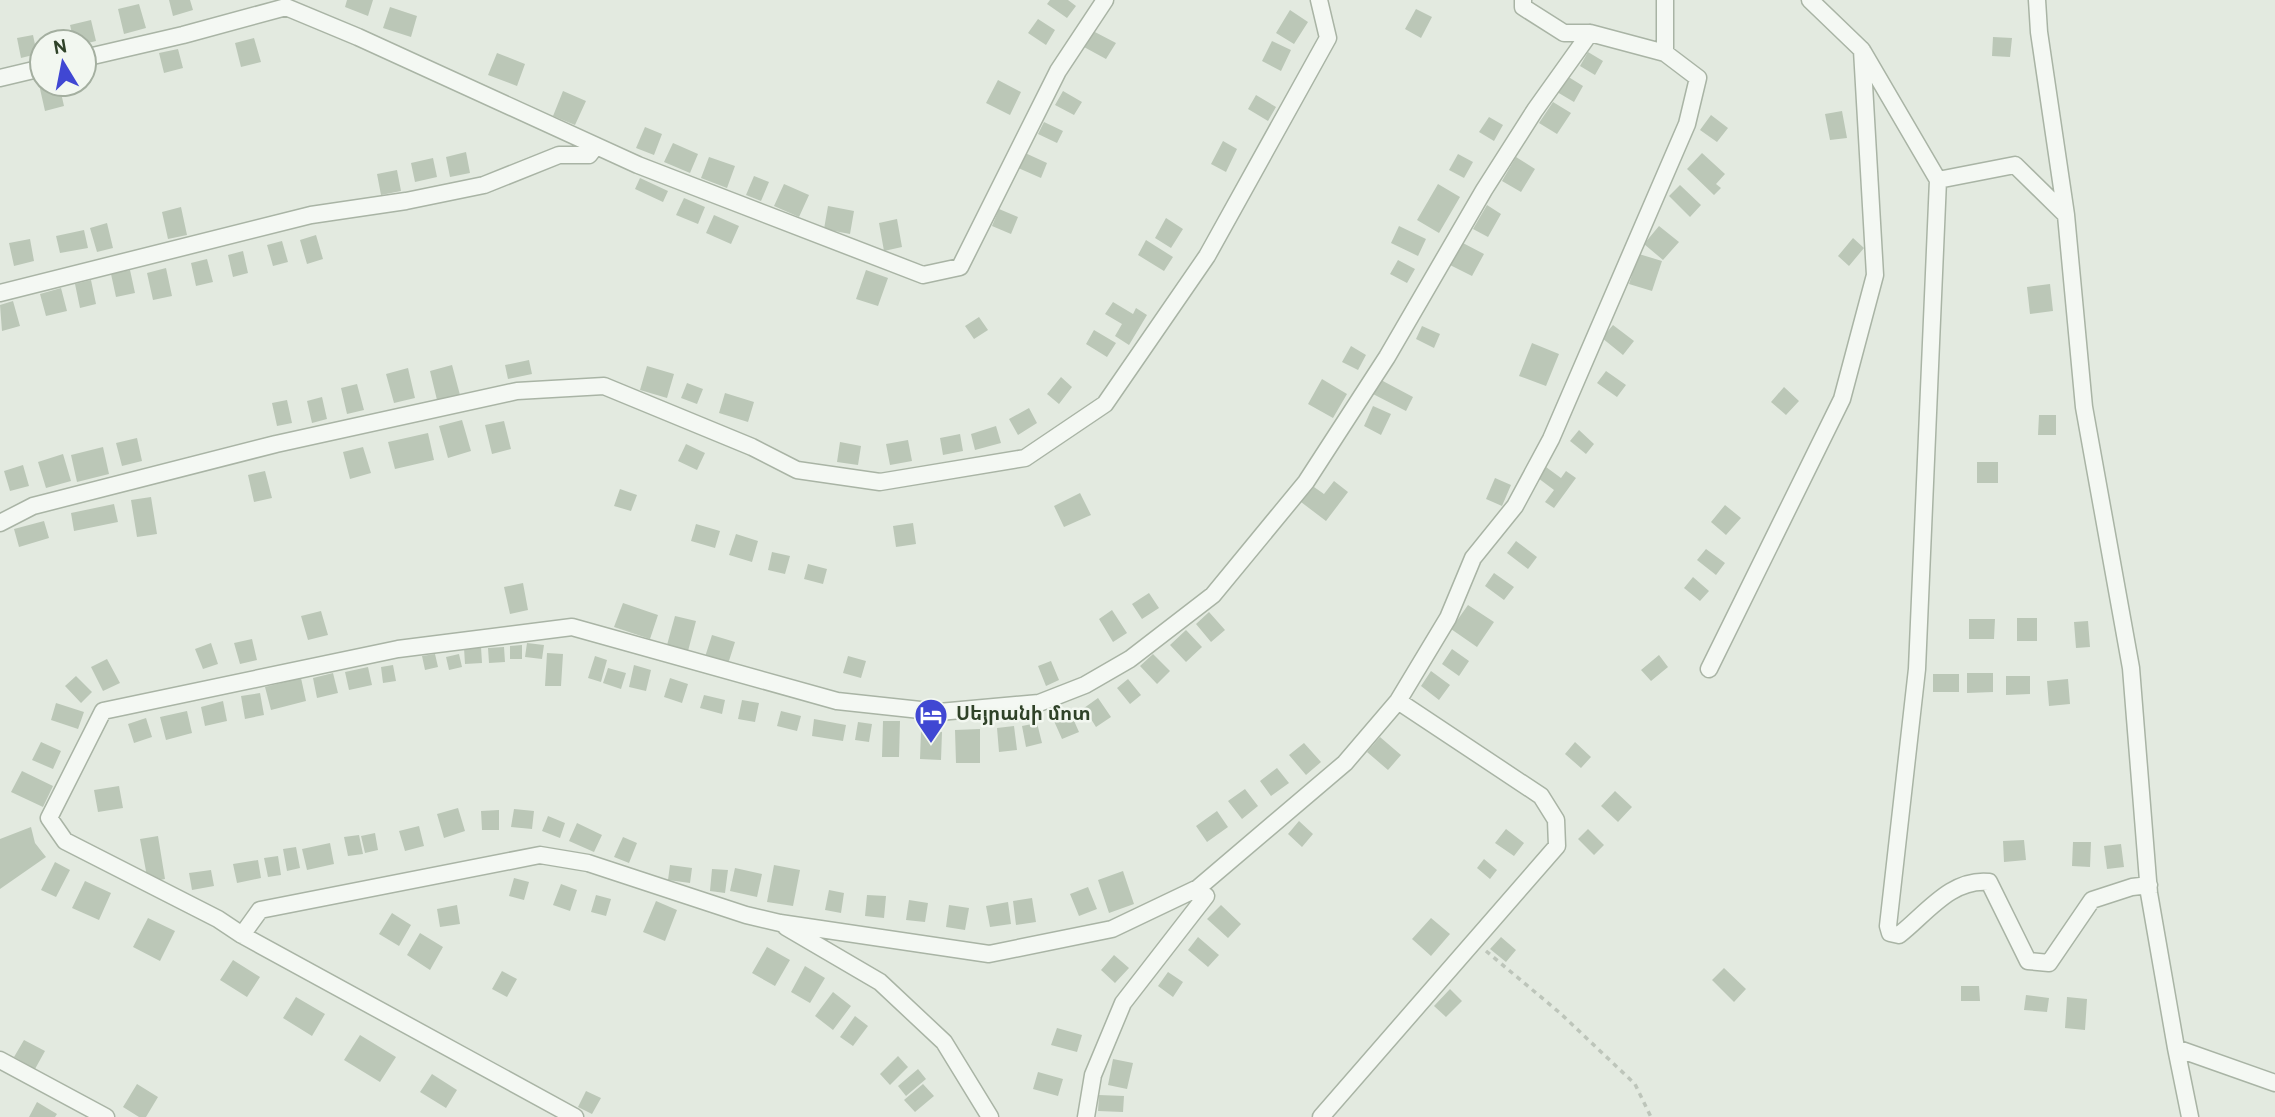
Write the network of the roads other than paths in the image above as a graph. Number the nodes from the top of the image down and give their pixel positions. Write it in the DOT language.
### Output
graph roads {
  1 [pos="1105,0"];
  2 [pos="1320,0"];
  3 [pos="1523,0"];
  4 [pos="1665,0"];
  5 [pos="1810,0"];
  6 [pos="2037,0"];
  7 [pos="1590,33"];
  8 [pos="1862,50"];
  9 [pos="1665,53"];
  10 [pos="98,55"];
  11 [pos="28,71"];
  12 [pos="0,78"];
  13 [pos="596,146"];
  14 [pos="1938,180"];
  15 [pos="2066,215"];
  16 [pos="0,293"];
  17 [pos="0,523"];
  18 [pos="1709,669"];
  19 [pos="1398,701"];
  20 [pos="2149,884"];
  21 [pos="1206,896"];
  22 [pos="780,923"];
  23 [pos="242,935"];
  24 [pos="2176,1048"];
  25 [pos="0,1060"];
  26 [pos="2275,1083"];
  27 [pos="106,1117"];
  28 [pos="575,1117"];
  29 [pos="990,1117"];
  30 [pos="1086,1117"];
  31 [pos="1321,1117"];
  32 [pos="2190,1117"];
  1 -- 13 [label="street"];
  2 -- 17 [label="street"];
  3 -- 7 [label="street"];
  4 -- 9 [label="street"];
  5 -- 8 [label="street"];
  6 -- 15 [label="street"];
  7 -- 9 [label="street"];
  7 -- 23 [label="street"];
  8 -- 14 [label="street"];
  8 -- 18 [label="street"];
  9 -- 19 [label="street"];
  10 -- 13 [label="street"];
  11 -- 12 [label="street"];
  13 -- 16 [label="street"];
  14 -- 15 [label="street"];
  14 -- 20 [label="street"];
  15 -- 20 [label="street"];
  19 -- 22 [label="street"];
  19 -- 31 [label="street"];
  20 -- 24 [label="street"];
  21 -- 30 [label="street"];
  22 -- 23 [label="street"];
  22 -- 29 [label="street"];
  23 -- 28 [label="street"];
  24 -- 26 [label="street"];
  24 -- 32 [label="street"];
  25 -- 27 [label="street"];
}
